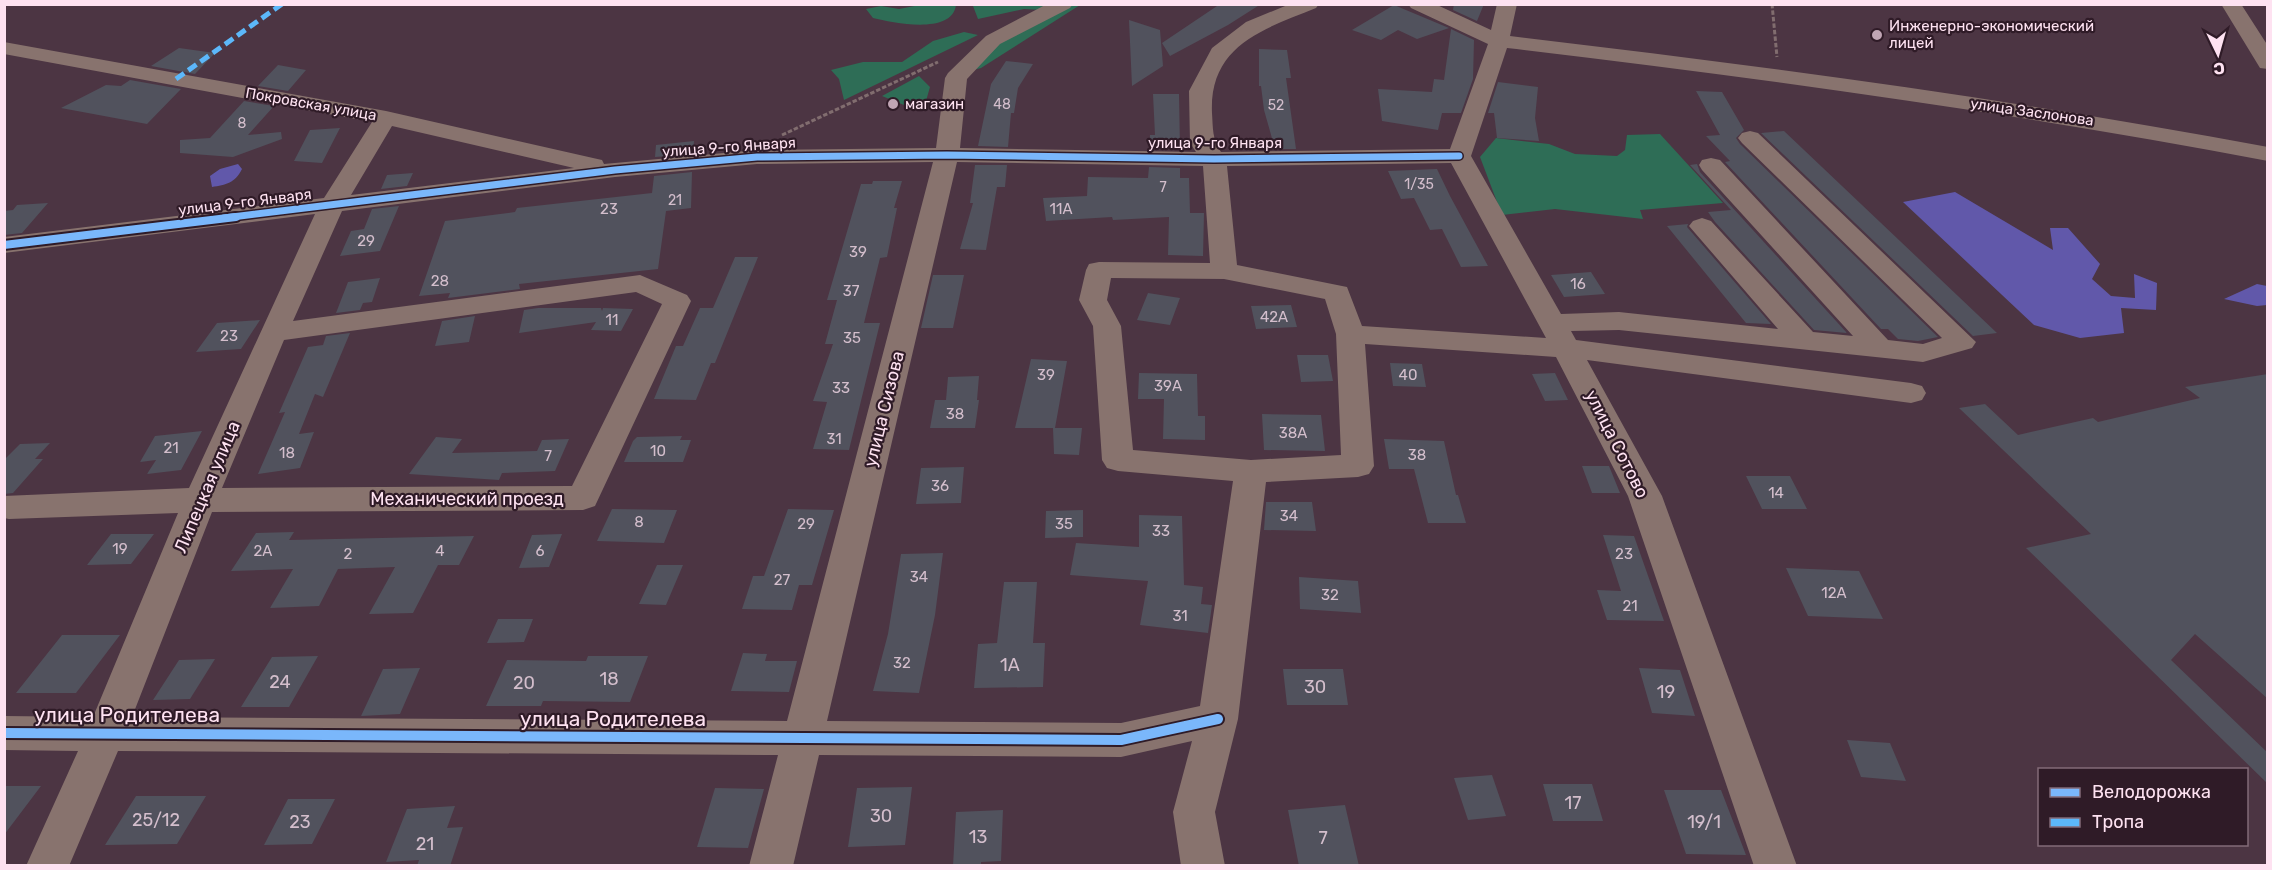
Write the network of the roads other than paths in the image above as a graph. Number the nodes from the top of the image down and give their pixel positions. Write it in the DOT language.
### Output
graph roads {
  1 [pos="1064,4"];
  2 [pos="1309,4"];
  3 [pos="1418,4"];
  4 [pos="1507,4"];
  5 [pos="2231,4"];
  6 [pos="1499,41"];
  7 [pos="4,48"];
  8 [pos="2268,63"];
  9 [pos="386,118"];
  10 [pos="1750,138"];
  11 [pos="2268,154"];
  12 [pos="947,155"];
  13 [pos="1459,156"];
  14 [pos="1214,159"];
  15 [pos="1711,165"];
  16 [pos="615,170"];
  17 [pos="333,206"];
  18 [pos="1702,225"];
  19 [pos="4,245"];
  20 [pos="1224,271"];
  21 [pos="273,333"];
  22 [pos="1350,334"];
  23 [pos="1559,335"];
  24 [pos="1804,340"];
  25 [pos="1880,349"];
  26 [pos="1911,393"];
  27 [pos="1251,471"];
  28 [pos="200,500"];
  29 [pos="9,507"];
  30 [pos="1218,719"];
  31 [pos="4,733"];
  32 [pos="106,733"];
  33 [pos="802,738"];
  34 [pos="47,866"];
  35 [pos="771,866"];
  36 [pos="1203,866"];
  37 [pos="1776,866"];
  1 -- 12 [label="street, улица Сизова"];
  2 -- 14 [label="street"];
  3 -- 6 [label="street"];
  4 -- 6 [label="street"];
  5 -- 8 [label="street"];
  6 -- 11 [label="street, улица Заслонова"];
  6 -- 13 [label="street"];
  7 -- 9 [label="street, Покровская улица"];
  9 -- 16 [label="street, Покровская улица"];
  9 -- 17 [label="street, Липецкая улица"];
  10 -- 25 [label="street"];
  12 -- 14 [label="street, улица 9-го Января"];
  12 -- 16 [label="street, улица 9-го Января"];
  12 -- 33 [label="street, улица Сизова"];
  13 -- 14 [label="street, улица 9-го Января"];
  13 -- 23 [label="street, улица Сотово"];
  14 -- 20 [label="street"];
  15 -- 25 [label="street"];
  16 -- 17 [label="street, улица 9-го Января"];
  17 -- 19 [label="street, улица 9-го Января"];
  17 -- 21 [label="street, Липецкая улица"];
  18 -- 24 [label="street"];
  20 -- 22 [label="street"];
  20 -- 27 [label="street"];
  21 -- 28 [label="street, Липецкая улица"];
  21 -- 28 [label="street, Механический проезд"];
  22 -- 23 [label="street"];
  22 -- 27 [label="street"];
  23 -- 24 [label="street"];
  23 -- 26 [label="street"];
  23 -- 37 [label="street, улица Сотово"];
  24 -- 25 [label="street"];
  27 -- 30 [label="street"];
  28 -- 29 [label="street, Механический проезд"];
  28 -- 32 [label="street, Липецкая улица"];
  30 -- 33 [label="street, улица Родителева"];
  30 -- 36 [label="street"];
  31 -- 32 [label="street, улица Родителева"];
  32 -- 33 [label="street, улица Родителева"];
  32 -- 34 [label="street, Липецкая улица"];
  33 -- 35 [label="street, улица Сизова"];
}
